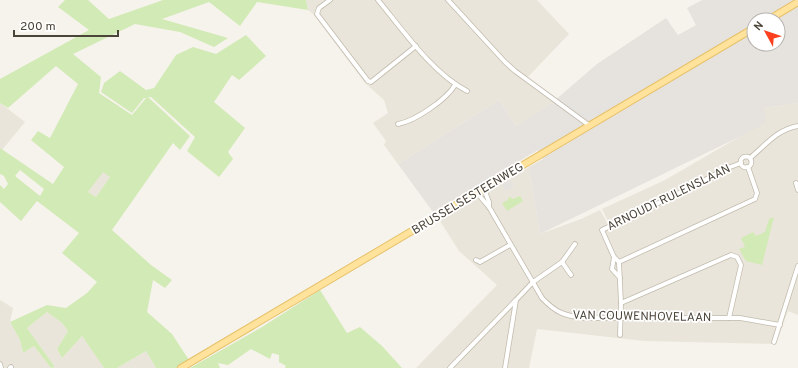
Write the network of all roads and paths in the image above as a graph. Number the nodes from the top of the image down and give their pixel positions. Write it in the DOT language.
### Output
graph roads {
  1 [pos="330,0"];
  2 [pos="378,0"];
  3 [pos="448,0"];
  4 [pos="798,2"];
  5 [pos="781,12"];
  6 [pos="746,33"];
  7 [pos="416,46"];
  8 [pos="455,85"];
  9 [pos="467,90"];
  10 [pos="398,124"];
  11 [pos="590,126"];
  12 [pos="798,126"];
  13 [pos="750,158"];
  14 [pos="741,163"];
  15 [pos="748,167"];
  16 [pos="796,183"];
  17 [pos="484,189"];
  18 [pos="798,190"];
  19 [pos="477,193"];
  20 [pos="489,207"];
  21 [pos="575,244"];
  22 [pos="510,245"];
  23 [pos="614,257"];
  24 [pos="476,260"];
  25 [pos="562,262"];
  26 [pos="618,262"];
  27 [pos="798,266"];
  28 [pos="571,275"];
  29 [pos="620,278"];
  30 [pos="533,282"];
  31 [pos="516,300"];
  32 [pos="621,303"];
  33 [pos="620,318"];
  34 [pos="730,318"];
  35 [pos="780,325"];
  36 [pos="620,335"];
  37 [pos="774,342"];
  38 [pos="0,364"];
  39 [pos="1,368"];
  40 [pos="181,368"];
  41 [pos="450,368"];
  42 [pos="504,368"];
  1 -- 7 [label="street"];
  2 -- 7 [label="street"];
  3 -- 11 [label="street"];
  4 -- 5 [label="main road"];
  6 -- 11 [label="main road, BRUSSELSESTEENWEG"];
  7 -- 8 [label="street"];
  8 -- 9 [label="street"];
  8 -- 10 [label="street"];
  11 -- 17 [label="main road, BRUSSELSESTEENWEG"];
  12 -- 13 [label="street, ARNOUDT RULENSLAAN"];
  13 -- 14 [label="street, ARNOUDT RULENSLAAN"];
  13 -- 15 [label="street, ARNOUDT RULENSLAAN"];
  14 -- 15 [label="street, ARNOUDT RULENSLAAN"];
  14 -- 23 [label="street, ARNOUDT RULENSLAAN"];
  15 -- 26 [label="street"];
  16 -- 18 [label="street"];
  17 -- 19 [label="main road, BRUSSELSESTEENWEG"];
  17 -- 20 [label="street, VAN COUWENHOVELAAN"];
  19 -- 20 [label="street, VAN COUWENHOVELAAN"];
  19 -- 40 [label="main road, BRUSSELSESTEENWEG"];
  20 -- 22 [label="street, VAN COUWENHOVELAAN"];
  21 -- 25 [label="street"];
  22 -- 24 [label="street"];
  22 -- 30 [label="street, VAN COUWENHOVELAAN"];
  23 -- 26 [label="street, ARNOUDT RULENSLAAN"];
  23 -- 29 [label="street, ARNOUDT RULENSLAAN"];
  25 -- 28 [label="street"];
  25 -- 30 [label="street"];
  26 -- 29 [label="street"];
  27 -- 35 [label="street"];
  29 -- 32 [label="street"];
  30 -- 31 [label="street"];
  30 -- 33 [label="street, VAN COUWENHOVELAAN"];
  31 -- 41 [label="street"];
  31 -- 42 [label="street"];
  32 -- 33 [label="street"];
  32 -- 34 [label="street"];
  33 -- 34 [label="street, VAN COUWENHOVELAAN"];
  33 -- 36 [label="street"];
  34 -- 35 [label="street, VAN COUWENHOVELAAN"];
  35 -- 37 [label="street"];
  38 -- 39 [label="street"];
}
